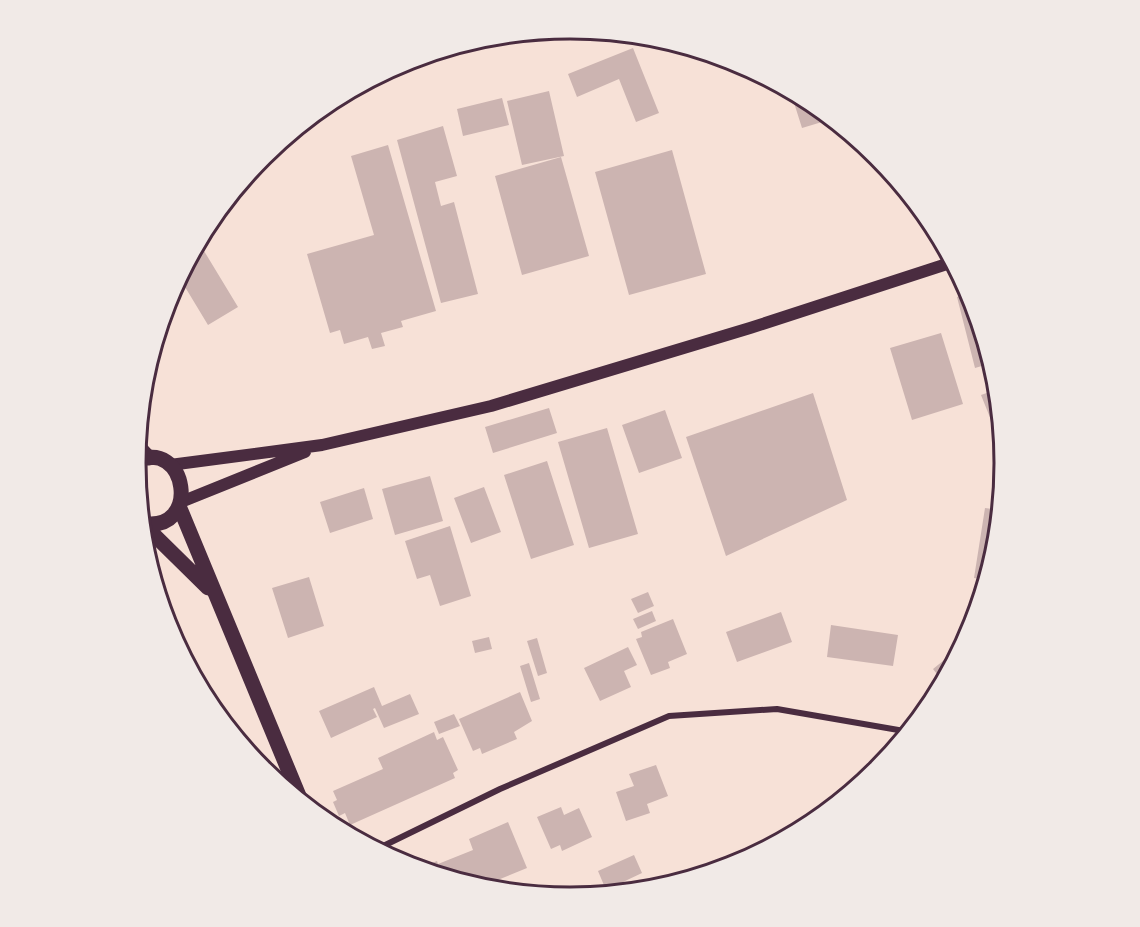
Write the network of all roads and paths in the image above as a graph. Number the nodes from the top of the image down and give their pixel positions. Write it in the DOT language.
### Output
graph roads {
  1 [pos="945,265"];
  2 [pos="322,445"];
  3 [pos="146,461"];
  4 [pos="170,465"];
  5 [pos="180,504"];
  6 [pos="150,522"];
  7 [pos="151,532"];
  8 [pos="212,592"];
  9 [pos="900,730"];
  10 [pos="295,787"];
  11 [pos="385,845"];
  1 -- 2 [label="main road"];
  2 -- 4 [label="main road"];
  2 -- 5 [label="main road"];
  3 -- 4 [label="highway"];
  4 -- 5 [label="highway"];
  5 -- 6 [label="highway"];
  5 -- 8 [label="highway"];
  7 -- 8 [label="highway"];
  8 -- 10 [label="highway"];
  9 -- 11 [label="street"];
}
